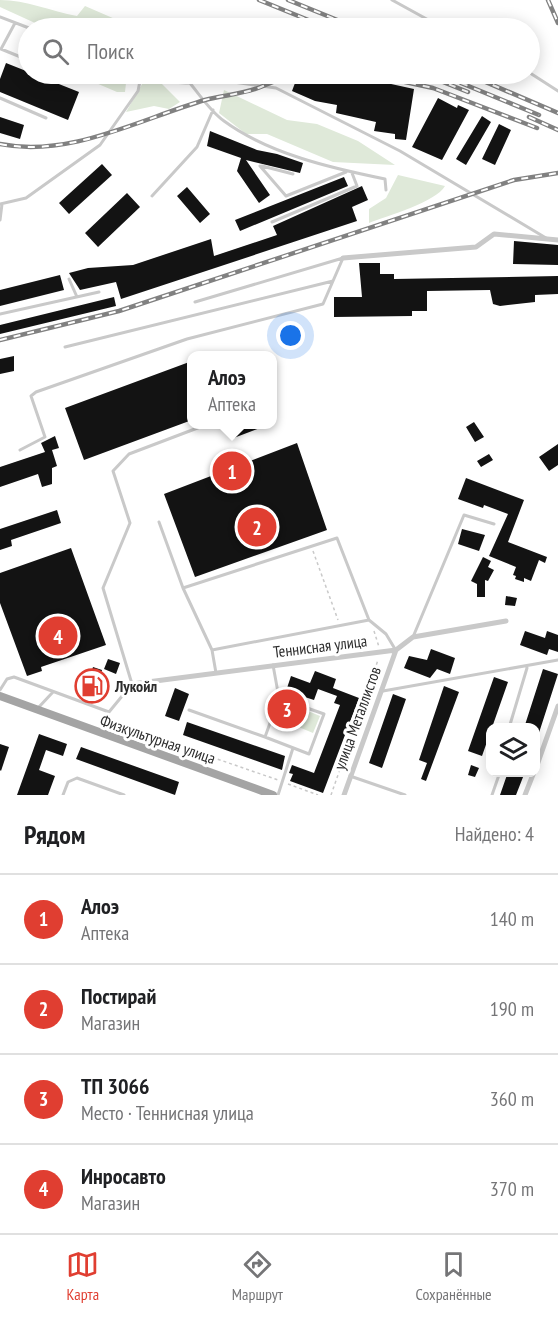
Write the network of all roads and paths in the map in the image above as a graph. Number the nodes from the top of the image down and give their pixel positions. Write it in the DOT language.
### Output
graph roads {
  1 [pos="392,0"];
  2 [pos="0,17"];
  3 [pos="425,18"];
  4 [pos="15,23"];
  5 [pos="18,24"];
  6 [pos="0,50"];
  7 [pos="18,56"];
  8 [pos="540,79"];
  9 [pos="139,84"];
  10 [pos="191,84"];
  11 [pos="248,84"];
  12 [pos="558,91"];
  13 [pos="0,98"];
  14 [pos="213,110"];
  15 [pos="46,118"];
  16 [pos="350,172"];
  17 [pos="293,174"];
  18 [pos="386,190"];
  19 [pos="152,196"];
  20 [pos="1,204"];
  21 [pos="0,220"];
  22 [pos="272,222"];
  23 [pos="548,239"];
  24 [pos="558,240"];
  25 [pos="343,258"];
  26 [pos="69,279"];
  27 [pos="333,281"];
  28 [pos="99,291"];
  29 [pos="77,297"];
  30 [pos="195,302"];
  31 [pos="0,314"];
  32 [pos="65,347"];
  33 [pos="195,429"];
  34 [pos="20,450"];
  35 [pos="159,522"];
  36 [pos="494,524"];
  37 [pos="312,546"];
  38 [pos="183,588"];
  39 [pos="369,620"];
  40 [pos="506,621"];
  41 [pos="340,626"];
  42 [pos="372,628"];
  43 [pos="413,637"];
  44 [pos="212,650"];
  45 [pos="396,650"];
  46 [pos="381,652"];
  47 [pos="558,660"];
  48 [pos="273,665"];
  49 [pos="527,668"];
  50 [pos="216,674"];
  51 [pos="132,684"];
  52 [pos="0,690"];
  53 [pos="53,692"];
  54 [pos="381,692"];
  55 [pos="0,696"];
  56 [pos="279,698"];
  57 [pos="558,706"];
  58 [pos="36,710"];
  59 [pos="189,710"];
  60 [pos="109,712"];
  61 [pos="106,721"];
  62 [pos="510,723"];
  63 [pos="101,734"];
  64 [pos="265,737"];
  65 [pos="540,747"];
  66 [pos="294,748"];
  67 [pos="350,776"];
  68 [pos="498,777"];
  69 [pos="532,777"];
  70 [pos="282,782"];
  71 [pos="63,795"];
  72 [pos="124,795"];
  73 [pos="273,795"];
  74 [pos="278,795"];
  75 [pos="318,795"];
  76 [pos="331,795"];
  77 [pos="344,795"];
  78 [pos="405,795"];
  79 [pos="492,795"];
  80 [pos="525,795"];
  1 -- 3 [label="lane"];
  2 -- 4 [label="lane"];
  4 -- 5 [label="lane"];
  4 -- 6 [label="lane"];
  6 -- 7 [label="lane"];
  8 -- 12 [label="lane"];
  9 -- 20 [label="lane"];
  10 -- 14 [label="lane"];
  11 -- 23 [label="lane"];
  13 -- 15 [label="lane"];
  14 -- 16 [label="lane"];
  14 -- 19 [label="lane"];
  16 -- 17 [label="lane"];
  16 -- 18 [label="lane"];
  16 -- 22 [label="lane"];
  20 -- 21 [label="lane"];
  23 -- 24 [label="street"];
  23 -- 25 [label="street"];
  25 -- 27 [label="lane"];
  25 -- 30 [label="lane"];
  26 -- 29 [label="lane"];
  27 -- 32 [label="lane"];
  27 -- 34 [label="lane"];
  28 -- 29 [label="lane"];
  29 -- 31 [label="lane"];
  33 -- 51 [label="lane"];
  35 -- 38 [label="lane"];
  36 -- 43 [label="lane"];
  37 -- 38 [label="lane"];
  37 -- 39 [label="lane"];
  37 -- 41 [label="path"];
  38 -- 44 [label="lane"];
  39 -- 41 [label="lane"];
  39 -- 45 [label="lane"];
  40 -- 43 [label="street, Теннисная улица"];
  41 -- 44 [label="lane"];
  42 -- 46 [label="path"];
  43 -- 45 [label="street, Теннисная улица"];
  44 -- 50 [label="lane"];
  45 -- 46 [label="street, Теннисная улица"];
  45 -- 54 [label="street, улица Металлистов"];
  46 -- 48 [label="street, Теннисная улица"];
  46 -- 76 [label="path"];
  47 -- 49 [label="lane"];
  48 -- 50 [label="street, Теннисная улица"];
  48 -- 56 [label="lane"];
  49 -- 54 [label="lane"];
  49 -- 62 [label="lane"];
  50 -- 51 [label="street, Теннисная улица"];
  51 -- 60 [label="lane"];
  52 -- 53 [label="lane"];
  53 -- 58 [label="lane"];
  53 -- 60 [label="lane"];
  54 -- 67 [label="street, улица Металлистов"];
  55 -- 58 [label="main road, Физкультурная улица"];
  56 -- 64 [label="lane"];
  56 -- 66 [label="lane"];
  57 -- 65 [label="street"];
  58 -- 63 [label="main road, Физкультурная улица"];
  59 -- 64 [label="lane"];
  60 -- 61 [label="lane"];
  61 -- 63 [label="lane"];
  61 -- 70 [label="path"];
  63 -- 73 [label="main road, Физкультурная улица"];
  64 -- 66 [label="lane"];
  66 -- 70 [label="lane"];
  67 -- 77 [label="street, улица Металлистов"];
  67 -- 78 [label="lane"];
  68 -- 79 [label="lane"];
  69 -- 80 [label="street"];
  70 -- 74 [label="lane"];
  70 -- 75 [label="path"];
  71 -- 72 [label="lane"];
}
